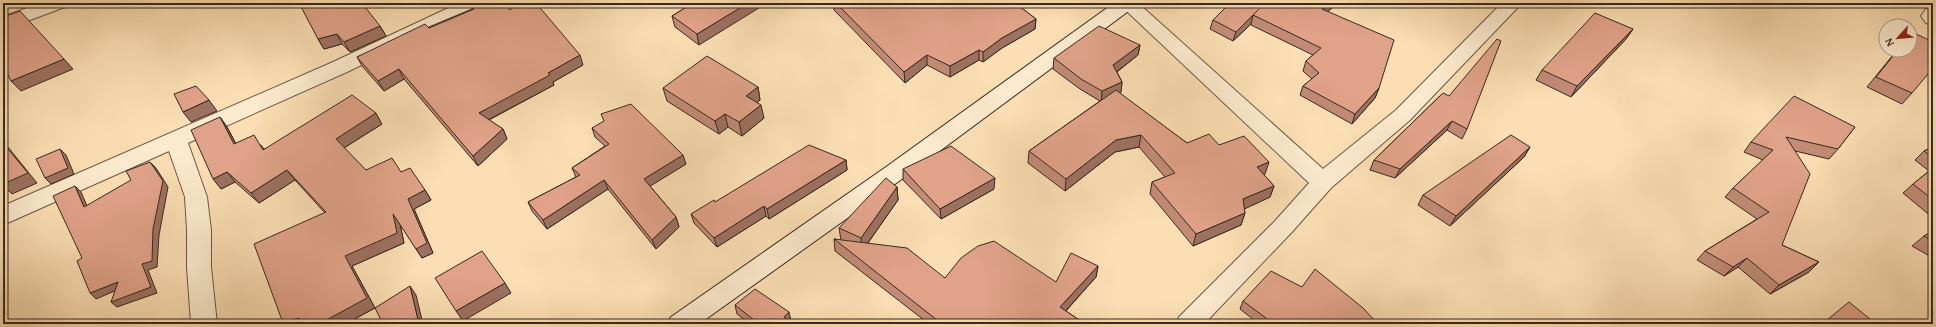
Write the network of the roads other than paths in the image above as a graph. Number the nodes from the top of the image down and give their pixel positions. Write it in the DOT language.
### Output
graph roads {
  1 [pos="58,3"];
  2 [pos="474,3"];
  3 [pos="1127,3"];
  4 [pos="1513,3"];
  5 [pos="1933,13"];
  6 [pos="1933,19"];
  7 [pos="3,24"];
  8 [pos="176,139"];
  9 [pos="1323,182"];
  10 [pos="3,216"];
  11 [pos="204,324"];
  12 [pos="680,324"];
  13 [pos="1188,324"];
  1 -- 7 [label="street"];
  2 -- 8 [label="street"];
  3 -- 9 [label="street"];
  3 -- 12 [label="street"];
  4 -- 9 [label="street"];
  5 -- 6 [label="street"];
  8 -- 10 [label="street"];
  8 -- 11 [label="street"];
  9 -- 13 [label="street"];
}
